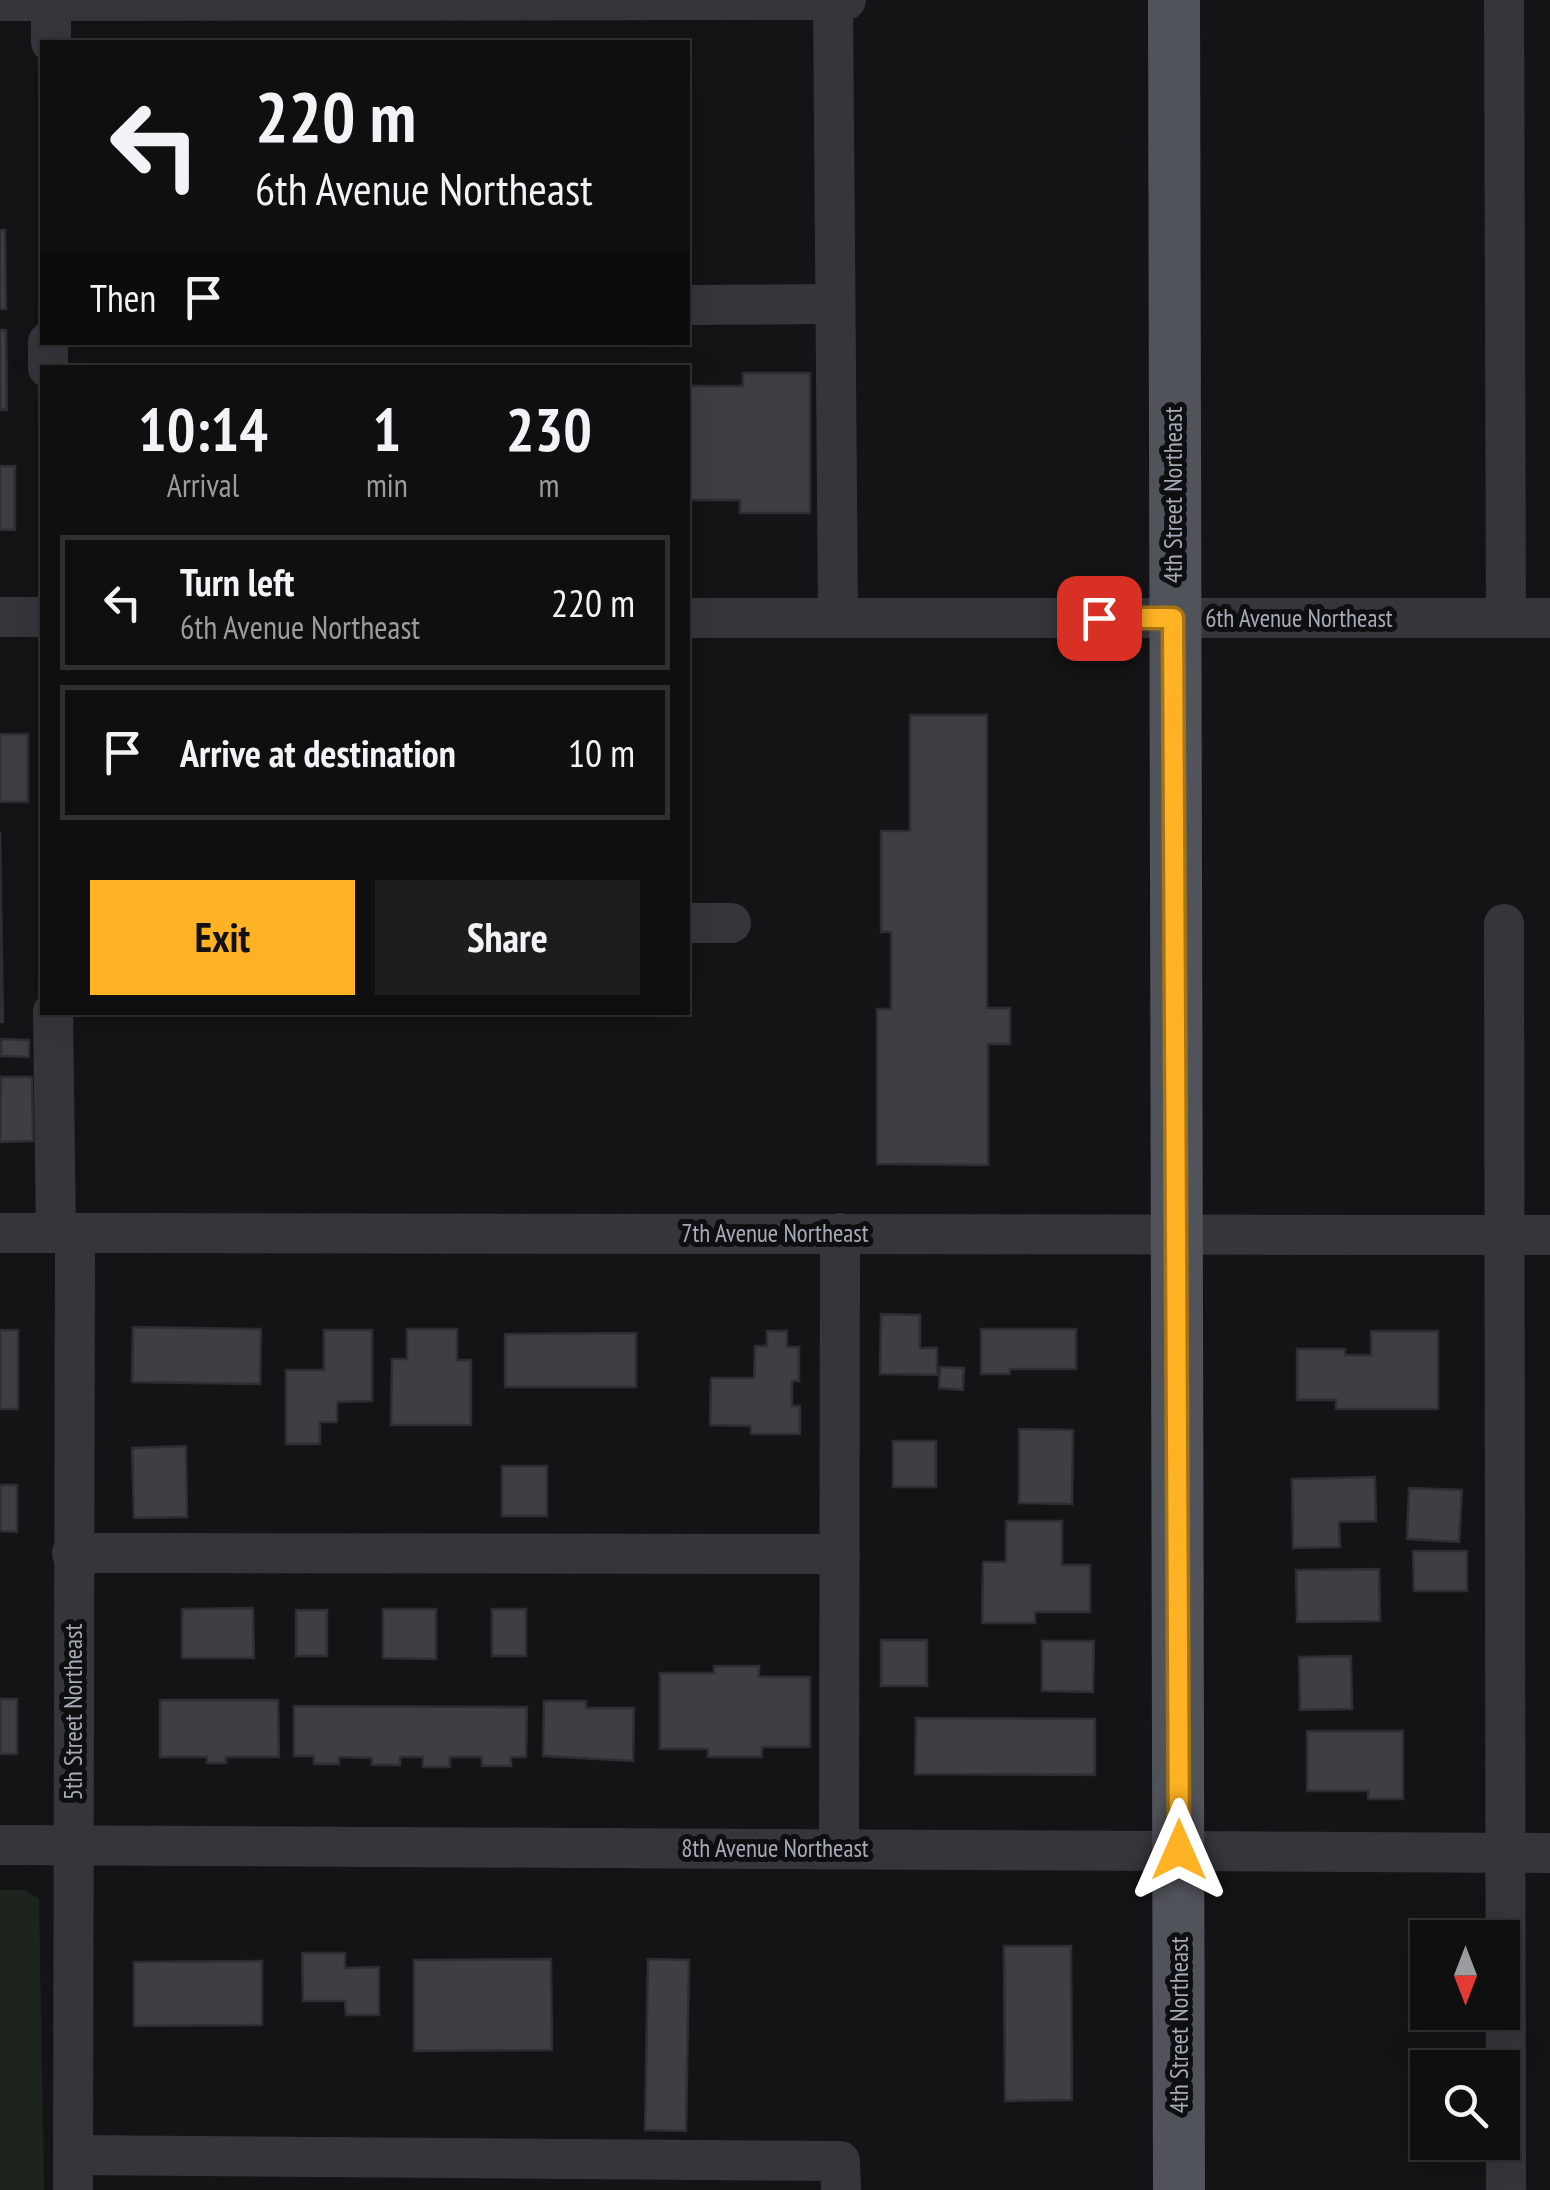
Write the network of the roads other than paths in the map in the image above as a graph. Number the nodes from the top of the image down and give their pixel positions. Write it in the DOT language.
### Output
graph roads {
  1 [pos="833,0"];
  2 [pos="846,0"];
  3 [pos="1174,0"];
  4 [pos="1504,0"];
  5 [pos="0,1"];
  6 [pos="68,1"];
  7 [pos="51,40"];
  8 [pos="834,304"];
  9 [pos="690,305"];
  10 [pos="0,616"];
  11 [pos="40,616"];
  12 [pos="690,618"];
  13 [pos="838,618"];
  14 [pos="1173,618"];
  15 [pos="1506,618"];
  16 [pos="1550,618"];
  17 [pos="690,923"];
  18 [pos="732,923"];
  19 [pos="1504,924"];
  20 [pos="53,1015"];
  21 [pos="840,1232"];
  22 [pos="1174,1232"];
  23 [pos="0,1233"];
  24 [pos="65,1233"];
  25 [pos="1505,1234"];
  26 [pos="1550,1235"];
  27 [pos="72,1552"];
  28 [pos="840,1554"];
  29 [pos="74,1845"];
  30 [pos="0,1846"];
  31 [pos="839,1848"];
  32 [pos="1179,1850"];
  33 [pos="1507,1852"];
  34 [pos="1550,1852"];
  35 [pos="72,2172"];
  36 [pos="840,2190"];
  37 [pos="1178,2190"];
  38 [pos="1506,2190"];
  1 -- 2 [label="street"];
  1 -- 6 [label="street"];
  1 -- 8 [label="street"];
  3 -- 14 [label="main road, 4th Street Northeast"];
  4 -- 15 [label="street"];
  5 -- 6 [label="street"];
  6 -- 7 [label="street"];
  8 -- 9 [label="street"];
  8 -- 13 [label="street"];
  10 -- 11 [label="street"];
  12 -- 13 [label="street, 6th Avenue Northeast"];
  13 -- 14 [label="street, 6th Avenue Northeast"];
  14 -- 15 [label="street, 6th Avenue Northeast"];
  14 -- 22 [label="main road, 4th Street Northeast"];
  15 -- 16 [label="street, 6th Avenue Northeast"];
  17 -- 18 [label="street"];
  19 -- 25 [label="street"];
  20 -- 24 [label="street, 5th Street Northeast"];
  21 -- 22 [label="street, 7th Avenue Northeast"];
  21 -- 24 [label="street, 7th Avenue Northeast"];
  21 -- 28 [label="street"];
  22 -- 25 [label="street, 7th Avenue Northeast"];
  22 -- 32 [label="main road, 4th Street Northeast"];
  23 -- 24 [label="street, 7th Avenue Northeast"];
  24 -- 27 [label="street, 5th Street Northeast"];
  25 -- 26 [label="street, 7th Avenue Northeast"];
  25 -- 33 [label="street"];
  27 -- 28 [label="street"];
  27 -- 29 [label="street, 5th Street Northeast"];
  28 -- 31 [label="street"];
  29 -- 30 [label="street, 8th Avenue Northeast"];
  29 -- 31 [label="street, 8th Avenue Northeast"];
  29 -- 35 [label="street, 5th Street Northeast"];
  31 -- 32 [label="street, 8th Avenue Northeast"];
  32 -- 33 [label="street, 8th Avenue Northeast"];
  32 -- 37 [label="main road, 4th Street Northeast"];
  33 -- 34 [label="street, 8th Avenue Northeast"];
  33 -- 38 [label="street"];
  35 -- 36 [label="street"];
}
